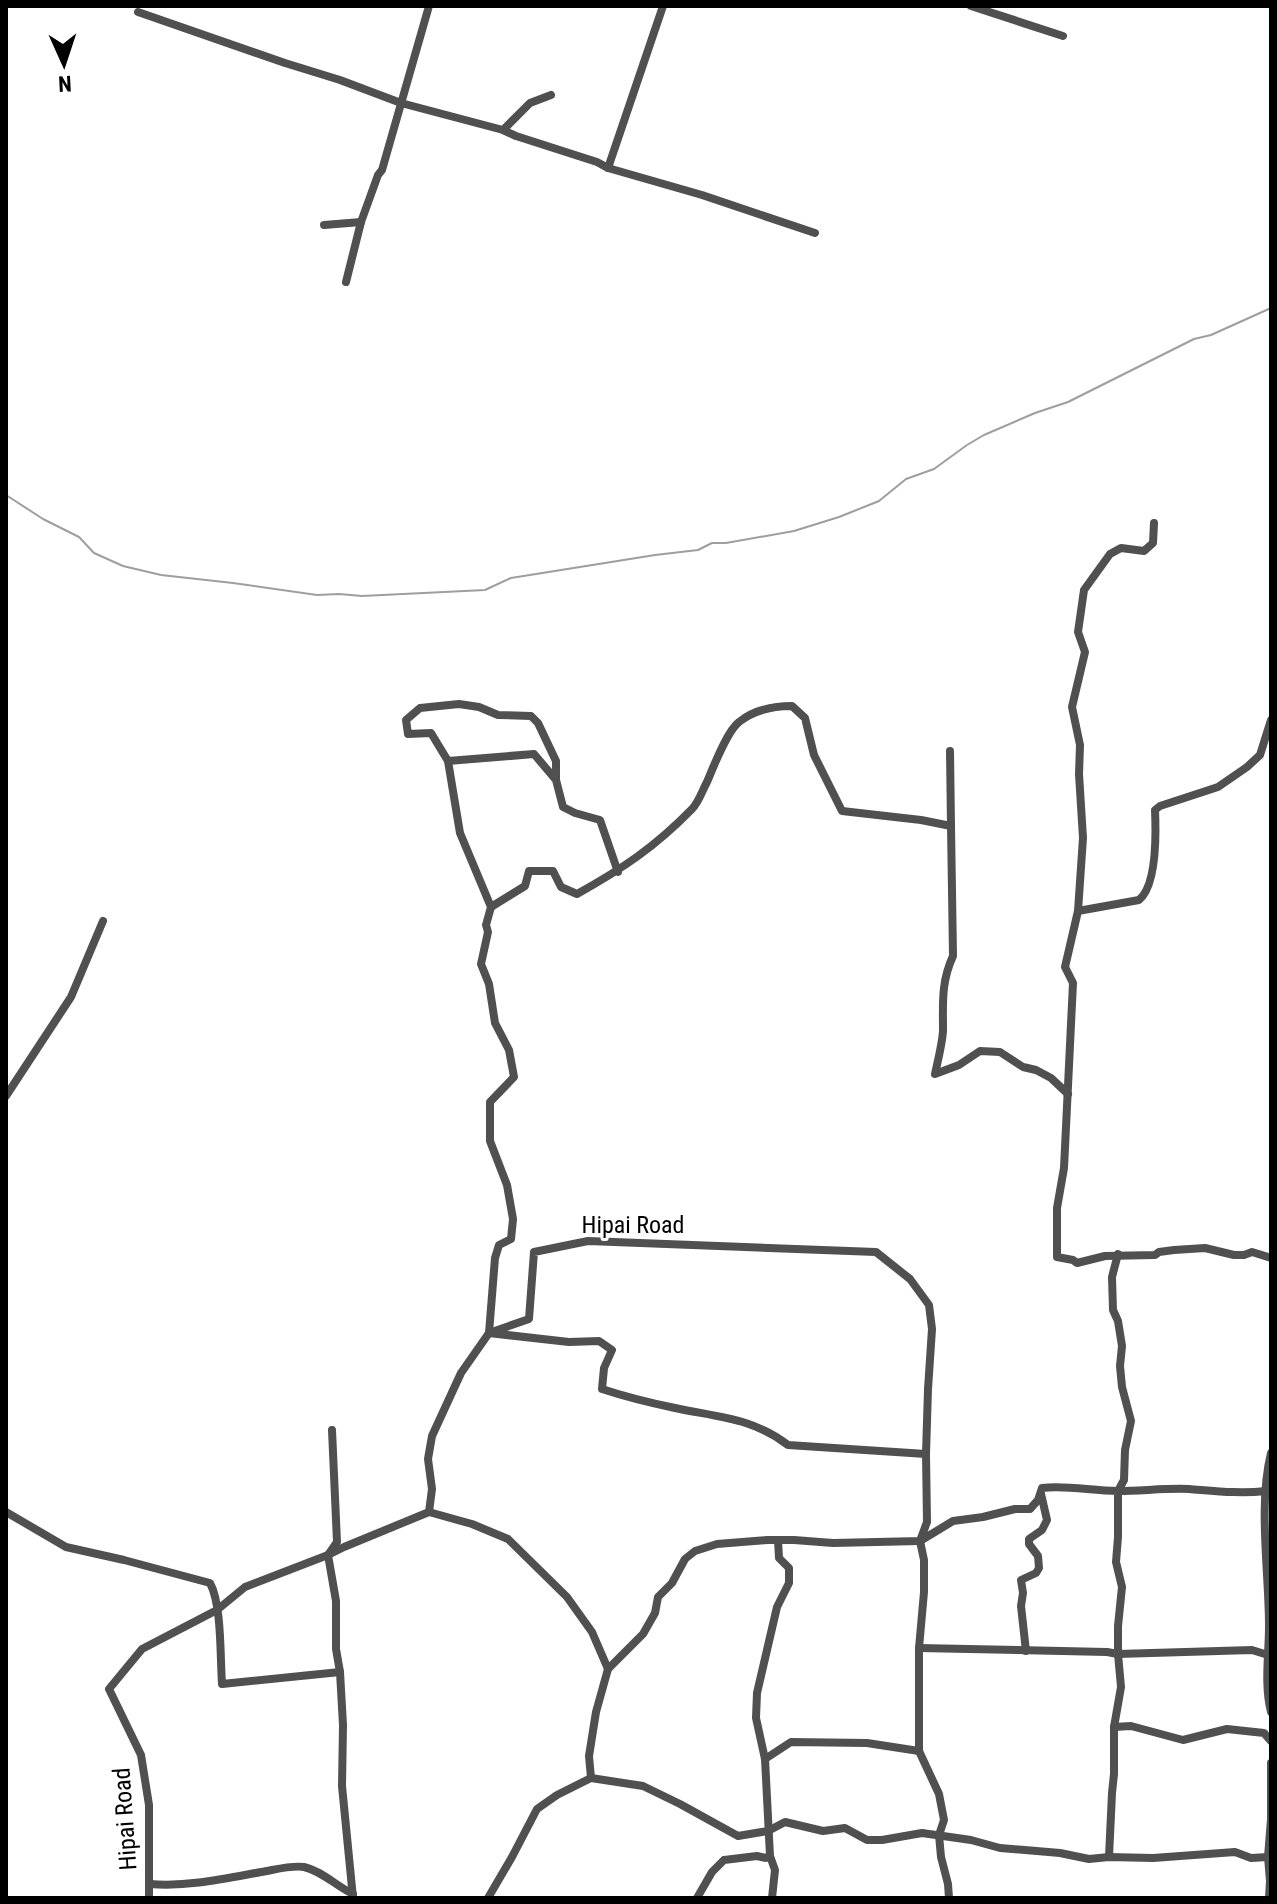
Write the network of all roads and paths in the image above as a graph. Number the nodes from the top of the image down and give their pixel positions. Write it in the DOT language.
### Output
graph roads {
  1 [pos="429,6"];
  2 [pos="663,6"];
  3 [pos="971,6"];
  4 [pos="138,12"];
  5 [pos="1063,36"];
  6 [pos="551,95"];
  7 [pos="401,103"];
  8 [pos="503,130"];
  9 [pos="608,168"];
  10 [pos="361,222"];
  11 [pos="324,225"];
  12 [pos="815,233"];
  13 [pos="346,282"];
  14 [pos="1154,523"];
  15 [pos="1271,720"];
  16 [pos="950,751"];
  17 [pos="448,761"];
  18 [pos="556,780"];
  19 [pos="951,826"];
  20 [pos="618,872"];
  21 [pos="491,907"];
  22 [pos="1078,911"];
  23 [pos="103,921"];
  24 [pos="1068,1094"];
  25 [pos="6,1096"];
  26 [pos="1118,1254"];
  27 [pos="1271,1258"];
  28 [pos="489,1333"];
  29 [pos="332,1430"];
  30 [pos="1271,1453"];
  31 [pos="926,1454"];
  32 [pos="1118,1491"];
  33 [pos="1266,1491"];
  34 [pos="1041,1493"];
  35 [pos="6,1512"];
  36 [pos="429,1512"];
  37 [pos="778,1540"];
  38 [pos="920,1541"];
  39 [pos="328,1555"];
  40 [pos="217,1610"];
  41 [pos="1270,1611"];
  42 [pos="919,1648"];
  43 [pos="1026,1651"];
  44 [pos="1118,1654"];
  45 [pos="1268,1655"];
  46 [pos="608,1669"];
  47 [pos="340,1672"];
  48 [pos="1271,1712"];
  49 [pos="1114,1727"];
  50 [pos="1268,1732"];
  51 [pos="1271,1741"];
  52 [pos="919,1751"];
  53 [pos="765,1759"];
  54 [pos="1271,1763"];
  55 [pos="591,1778"];
  56 [pos="1271,1819"];
  57 [pos="768,1831"];
  58 [pos="939,1835"];
  59 [pos="770,1856"];
  60 [pos="1109,1857"];
  61 [pos="1268,1857"];
  62 [pos="1270,1881"];
  63 [pos="150,1884"];
  64 [pos="353,1896"];
  65 [pos="149,1898"];
  66 [pos="488,1898"];
  67 [pos="697,1898"];
  68 [pos="772,1898"];
  69 [pos="949,1898"];
  70 [pos="1269,1898"];
  1 -- 7 [label="street"];
  2 -- 9 [label="street"];
  3 -- 5 [label="street"];
  4 -- 7 [label="street"];
  6 -- 8 [label="street"];
  7 -- 8 [label="street"];
  7 -- 10 [label="street"];
  8 -- 9 [label="street"];
  9 -- 12 [label="street"];
  10 -- 11 [label="street"];
  10 -- 13 [label="street"];
  14 -- 22 [label="street"];
  15 -- 22 [label="street"];
  16 -- 19 [label="street"];
  17 -- 18 [label="street"];
  17 -- 18 [label="street"];
  17 -- 21 [label="street"];
  18 -- 20 [label="street"];
  19 -- 20 [label="street"];
  19 -- 24 [label="street"];
  20 -- 21 [label="street"];
  21 -- 28 [label="street"];
  22 -- 24 [label="street"];
  23 -- 25 [label="street"];
  24 -- 26 [label="street"];
  26 -- 27 [label="street"];
  26 -- 32 [label="street"];
  28 -- 31 [label="street"];
  28 -- 31 [label="street, Hipai Road"];
  28 -- 36 [label="street"];
  29 -- 39 [label="street"];
  30 -- 33 [label="street"];
  31 -- 38 [label="street, Hipai Road"];
  32 -- 33 [label="street"];
  32 -- 34 [label="street"];
  32 -- 44 [label="street"];
  33 -- 41 [label="street"];
  34 -- 38 [label="street"];
  34 -- 43 [label="street"];
  35 -- 40 [label="street"];
  36 -- 39 [label="street, Hipai Road"];
  36 -- 46 [label="street"];
  37 -- 38 [label="street"];
  37 -- 46 [label="street"];
  37 -- 53 [label="street"];
  38 -- 42 [label="street, Hipai Road"];
  39 -- 40 [label="street, Hipai Road"];
  39 -- 47 [label="street"];
  40 -- 47 [label="street"];
  40 -- 63 [label="street, Hipai Road"];
  41 -- 45 [label="street"];
  42 -- 43 [label="street"];
  42 -- 52 [label="street, Hipai Road"];
  43 -- 44 [label="street"];
  44 -- 45 [label="street"];
  44 -- 49 [label="street"];
  45 -- 48 [label="street"];
  46 -- 55 [label="street"];
  47 -- 64 [label="street"];
  49 -- 50 [label="street"];
  49 -- 60 [label="street"];
  50 -- 51 [label="street"];
  52 -- 53 [label="street"];
  52 -- 58 [label="street"];
  53 -- 57 [label="street"];
  54 -- 56 [label="street"];
  55 -- 57 [label="street"];
  55 -- 66 [label="street"];
  56 -- 61 [label="street"];
  57 -- 58 [label="street"];
  57 -- 59 [label="street"];
  58 -- 60 [label="street"];
  58 -- 69 [label="street"];
  59 -- 67 [label="street"];
  59 -- 68 [label="street"];
  60 -- 61 [label="street"];
  61 -- 62 [label="street"];
  62 -- 70 [label="street"];
  63 -- 64 [label="street"];
  63 -- 65 [label="street, Hipai Road"];
}
